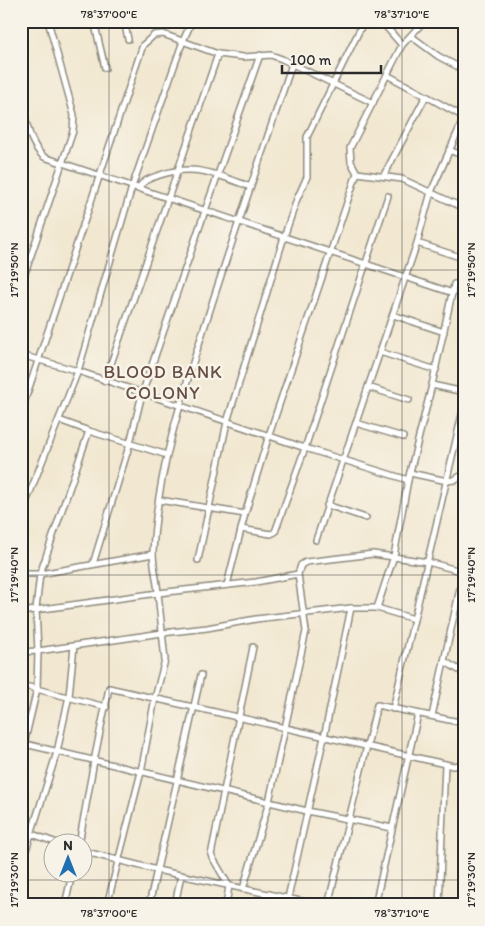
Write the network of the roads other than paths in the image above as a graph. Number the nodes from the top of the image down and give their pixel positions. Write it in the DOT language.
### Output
graph roads {
  1 [pos="48,21"];
  2 [pos="94,21"];
  3 [pos="124,21"];
  4 [pos="192,21"];
  5 [pos="364,21"];
  6 [pos="381,21"];
  7 [pos="424,21"];
  8 [pos="411,36"];
  9 [pos="128,39"];
  10 [pos="183,41"];
  11 [pos="402,46"];
  12 [pos="218,54"];
  13 [pos="260,55"];
  14 [pos="292,64"];
  15 [pos="105,68"];
  16 [pos="464,70"];
  17 [pos="387,75"];
  18 [pos="333,83"];
  19 [pos="426,96"];
  20 [pos="21,103"];
  21 [pos="373,103"];
  22 [pos="464,117"];
  23 [pos="449,150"];
  24 [pos="464,156"];
  25 [pos="62,164"];
  26 [pos="177,170"];
  27 [pos="357,173"];
  28 [pos="218,175"];
  29 [pos="384,175"];
  30 [pos="99,176"];
  31 [pos="251,187"];
  32 [pos="135,188"];
  33 [pos="431,192"];
  34 [pos="388,196"];
  35 [pos="167,198"];
  36 [pos="464,208"];
  37 [pos="204,211"];
  38 [pos="238,222"];
  39 [pos="284,237"];
  40 [pos="417,243"];
  41 [pos="331,253"];
  42 [pos="460,257"];
  43 [pos="366,264"];
  44 [pos="405,278"];
  45 [pos="464,283"];
  46 [pos="21,285"];
  47 [pos="453,293"];
  48 [pos="393,314"];
  49 [pos="444,332"];
  50 [pos="380,352"];
  51 [pos="21,355"];
  52 [pos="38,360"];
  53 [pos="436,370"];
  54 [pos="78,371"];
  55 [pos="105,381"];
  56 [pos="432,386"];
  57 [pos="368,387"];
  58 [pos="464,392"];
  59 [pos="142,394"];
  60 [pos="409,400"];
  61 [pos="180,404"];
  62 [pos="464,406"];
  63 [pos="21,412"];
  64 [pos="59,420"];
  65 [pos="227,422"];
  66 [pos="356,423"];
  67 [pos="89,431"];
  68 [pos="269,435"];
  69 [pos="403,437"];
  70 [pos="130,442"];
  71 [pos="305,448"];
  72 [pos="167,455"];
  73 [pos="343,460"];
  74 [pos="410,473"];
  75 [pos="464,474"];
  76 [pos="408,480"];
  77 [pos="447,481"];
  78 [pos="159,500"];
  79 [pos="327,505"];
  80 [pos="208,508"];
  81 [pos="245,514"];
  82 [pos="21,515"];
  83 [pos="366,518"];
  84 [pos="241,529"];
  85 [pos="316,540"];
  86 [pos="153,554"];
  87 [pos="394,556"];
  88 [pos="198,560"];
  89 [pos="428,562"];
  90 [pos="93,564"];
  91 [pos="464,571"];
  92 [pos="21,574"];
  93 [pos="40,574"];
  94 [pos="298,574"];
  95 [pos="227,585"];
  96 [pos="158,593"];
  97 [pos="351,608"];
  98 [pos="377,608"];
  99 [pos="36,609"];
  100 [pos="21,612"];
  101 [pos="304,614"];
  102 [pos="414,619"];
  103 [pos="162,633"];
  104 [pos="74,646"];
  105 [pos="254,647"];
  106 [pos="38,651"];
  107 [pos="21,652"];
  108 [pos="444,661"];
  109 [pos="464,673"];
  110 [pos="202,675"];
  111 [pos="21,685"];
  112 [pos="37,688"];
  113 [pos="69,696"];
  114 [pos="155,698"];
  115 [pos="106,707"];
  116 [pos="194,708"];
  117 [pos="393,709"];
  118 [pos="418,714"];
  119 [pos="432,716"];
  120 [pos="239,718"];
  121 [pos="464,723"];
  122 [pos="286,728"];
  123 [pos="324,737"];
  124 [pos="22,744"];
  125 [pos="366,747"];
  126 [pos="56,752"];
  127 [pos="408,756"];
  128 [pos="464,760"];
  129 [pos="94,761"];
  130 [pos="445,764"];
  131 [pos="141,772"];
  132 [pos="178,779"];
  133 [pos="225,791"];
  134 [pos="269,802"];
  135 [pos="308,811"];
  136 [pos="350,820"];
  137 [pos="392,828"];
  138 [pos="32,834"];
  139 [pos="81,834"];
  140 [pos="42,838"];
  141 [pos="92,854"];
  142 [pos="118,860"];
  143 [pos="21,866"];
  144 [pos="157,870"];
  145 [pos="181,876"];
  146 [pos="70,884"];
  147 [pos="229,886"];
  148 [pos="243,888"];
  149 [pos="269,894"];
  150 [pos="288,898"];
  151 [pos="316,904"];
  152 [pos="65,905"];
  153 [pos="107,905"];
  154 [pos="149,905"];
  155 [pos="175,905"];
  156 [pos="226,905"];
  157 [pos="268,905"];
  158 [pos="328,905"];
  159 [pos="375,905"];
  160 [pos="439,905"];
  1 -- 25 [label="street"];
  2 -- 15 [label="street"];
  3 -- 9 [label="street"];
  4 -- 10 [label="street"];
  5 -- 18 [label="street"];
  6 -- 11 [label="street"];
  7 -- 8 [label="street"];
  8 -- 11 [label="street"];
  8 -- 16 [label="street"];
  10 -- 12 [label="street"];
  10 -- 30 [label="street"];
  10 -- 32 [label="street"];
  11 -- 17 [label="street"];
  12 -- 13 [label="street"];
  12 -- 26 [label="street"];
  13 -- 14 [label="street"];
  13 -- 28 [label="street"];
  14 -- 18 [label="street"];
  14 -- 31 [label="street"];
  17 -- 19 [label="street"];
  17 -- 21 [label="street"];
  18 -- 21 [label="street"];
  18 -- 39 [label="street"];
  19 -- 22 [label="street"];
  19 -- 29 [label="street"];
  20 -- 25 [label="street"];
  21 -- 27 [label="street"];
  22 -- 23 [label="street"];
  23 -- 24 [label="street"];
  23 -- 33 [label="street"];
  25 -- 30 [label="street"];
  25 -- 46 [label="street"];
  26 -- 28 [label="street"];
  26 -- 32 [label="street"];
  26 -- 35 [label="street"];
  27 -- 29 [label="street"];
  27 -- 41 [label="street"];
  28 -- 31 [label="street"];
  28 -- 37 [label="street"];
  29 -- 33 [label="street"];
  30 -- 32 [label="street"];
  30 -- 52 [label="street"];
  31 -- 38 [label="street"];
  32 -- 35 [label="street"];
  32 -- 54 [label="street"];
  33 -- 36 [label="street"];
  33 -- 40 [label="street"];
  34 -- 43 [label="street"];
  35 -- 37 [label="street"];
  35 -- 55 [label="street"];
  37 -- 38 [label="street"];
  37 -- 59 [label="street"];
  38 -- 39 [label="street"];
  38 -- 61 [label="street"];
  39 -- 41 [label="street"];
  39 -- 65 [label="street"];
  40 -- 42 [label="street"];
  40 -- 44 [label="street"];
  41 -- 43 [label="street"];
  41 -- 68 [label="street"];
  43 -- 44 [label="street"];
  43 -- 71 [label="street"];
  44 -- 47 [label="street"];
  44 -- 48 [label="street"];
  45 -- 47 [label="street"];
  47 -- 49 [label="street"];
  48 -- 49 [label="street"];
  48 -- 50 [label="street"];
  49 -- 53 [label="street"];
  50 -- 53 [label="street"];
  50 -- 57 [label="street"];
  51 -- 52 [label="street"];
  52 -- 54 [label="street"];
  52 -- 63 [label="street"];
  53 -- 56 [label="street"];
  54 -- 55 [label="street"];
  54 -- 64 [label="street"];
  55 -- 59 [label="street"];
  56 -- 58 [label="street"];
  56 -- 74 [label="street"];
  57 -- 60 [label="street"];
  57 -- 66 [label="street"];
  59 -- 61 [label="street"];
  59 -- 70 [label="street"];
  61 -- 65 [label="street"];
  61 -- 72 [label="street"];
  62 -- 77 [label="street"];
  64 -- 67 [label="street"];
  64 -- 82 [label="street"];
  65 -- 68 [label="street"];
  65 -- 80 [label="street"];
  66 -- 69 [label="street"];
  66 -- 73 [label="street"];
  67 -- 70 [label="street"];
  67 -- 93 [label="street"];
  68 -- 71 [label="street"];
  68 -- 81 [label="street"];
  70 -- 72 [label="street"];
  70 -- 90 [label="street"];
  71 -- 73 [label="street"];
  71 -- 84 [label="street"];
  72 -- 78 [label="street"];
  73 -- 76 [label="street"];
  73 -- 79 [label="street"];
  74 -- 76 [label="street"];
  74 -- 77 [label="street"];
  75 -- 77 [label="street"];
  76 -- 87 [label="street"];
  77 -- 89 [label="street"];
  78 -- 80 [label="street"];
  78 -- 86 [label="street"];
  79 -- 83 [label="street"];
  79 -- 85 [label="street"];
  80 -- 81 [label="street"];
  80 -- 88 [label="street"];
  81 -- 84 [label="street"];
  84 -- 95 [label="street"];
  86 -- 90 [label="street"];
  86 -- 96 [label="street"];
  87 -- 89 [label="street"];
  87 -- 94 [label="street"];
  87 -- 98 [label="street"];
  89 -- 91 [label="street"];
  89 -- 102 [label="street"];
  90 -- 93 [label="street"];
  91 -- 108 [label="street"];
  92 -- 93 [label="street"];
  93 -- 99 [label="street"];
  94 -- 95 [label="street"];
  94 -- 101 [label="street"];
  95 -- 96 [label="street"];
  96 -- 99 [label="street"];
  96 -- 103 [label="street"];
  97 -- 98 [label="street"];
  97 -- 101 [label="street"];
  97 -- 123 [label="street"];
  98 -- 102 [label="street"];
  99 -- 100 [label="street"];
  99 -- 106 [label="street"];
  101 -- 103 [label="street"];
  101 -- 122 [label="street"];
  102 -- 117 [label="street"];
  103 -- 104 [label="street"];
  103 -- 114 [label="street"];
  104 -- 106 [label="street"];
  104 -- 113 [label="street"];
  105 -- 120 [label="street"];
  106 -- 107 [label="street"];
  106 -- 112 [label="street"];
  108 -- 109 [label="street"];
  108 -- 119 [label="street"];
  110 -- 116 [label="street"];
  111 -- 112 [label="street"];
  112 -- 113 [label="street"];
  112 -- 124 [label="street"];
  113 -- 115 [label="street"];
  113 -- 126 [label="street"];
  114 -- 115 [label="street"];
  114 -- 116 [label="street"];
  114 -- 131 [label="street"];
  115 -- 129 [label="street"];
  116 -- 120 [label="street"];
  116 -- 132 [label="street"];
  117 -- 118 [label="street"];
  117 -- 125 [label="street"];
  118 -- 119 [label="street"];
  118 -- 127 [label="street"];
  119 -- 121 [label="street"];
  120 -- 122 [label="street"];
  120 -- 133 [label="street"];
  122 -- 123 [label="street"];
  122 -- 134 [label="street"];
  123 -- 125 [label="street"];
  123 -- 135 [label="street"];
  124 -- 126 [label="street"];
  125 -- 127 [label="street"];
  125 -- 136 [label="street"];
  126 -- 129 [label="street"];
  126 -- 138 [label="street"];
  127 -- 130 [label="street"];
  127 -- 137 [label="street"];
  128 -- 130 [label="street"];
  129 -- 131 [label="street"];
  129 -- 139 [label="street"];
  130 -- 160 [label="street"];
  131 -- 132 [label="street"];
  131 -- 142 [label="street"];
  132 -- 133 [label="street"];
  132 -- 144 [label="street"];
  133 -- 134 [label="street"];
  133 -- 147 [label="street"];
  134 -- 135 [label="street"];
  134 -- 148 [label="street"];
  135 -- 136 [label="street"];
  135 -- 150 [label="street"];
  136 -- 137 [label="street"];
  136 -- 158 [label="street"];
  137 -- 159 [label="street"];
  138 -- 140 [label="street"];
  138 -- 143 [label="street"];
  141 -- 142 [label="street"];
  142 -- 144 [label="street"];
  142 -- 153 [label="street"];
  144 -- 145 [label="street"];
  144 -- 154 [label="street"];
  145 -- 147 [label="street"];
  145 -- 155 [label="street"];
  146 -- 152 [label="street"];
  147 -- 148 [label="street"];
  147 -- 156 [label="street"];
  148 -- 149 [label="street"];
  149 -- 150 [label="street"];
  149 -- 157 [label="street"];
  150 -- 151 [label="street"];
}
